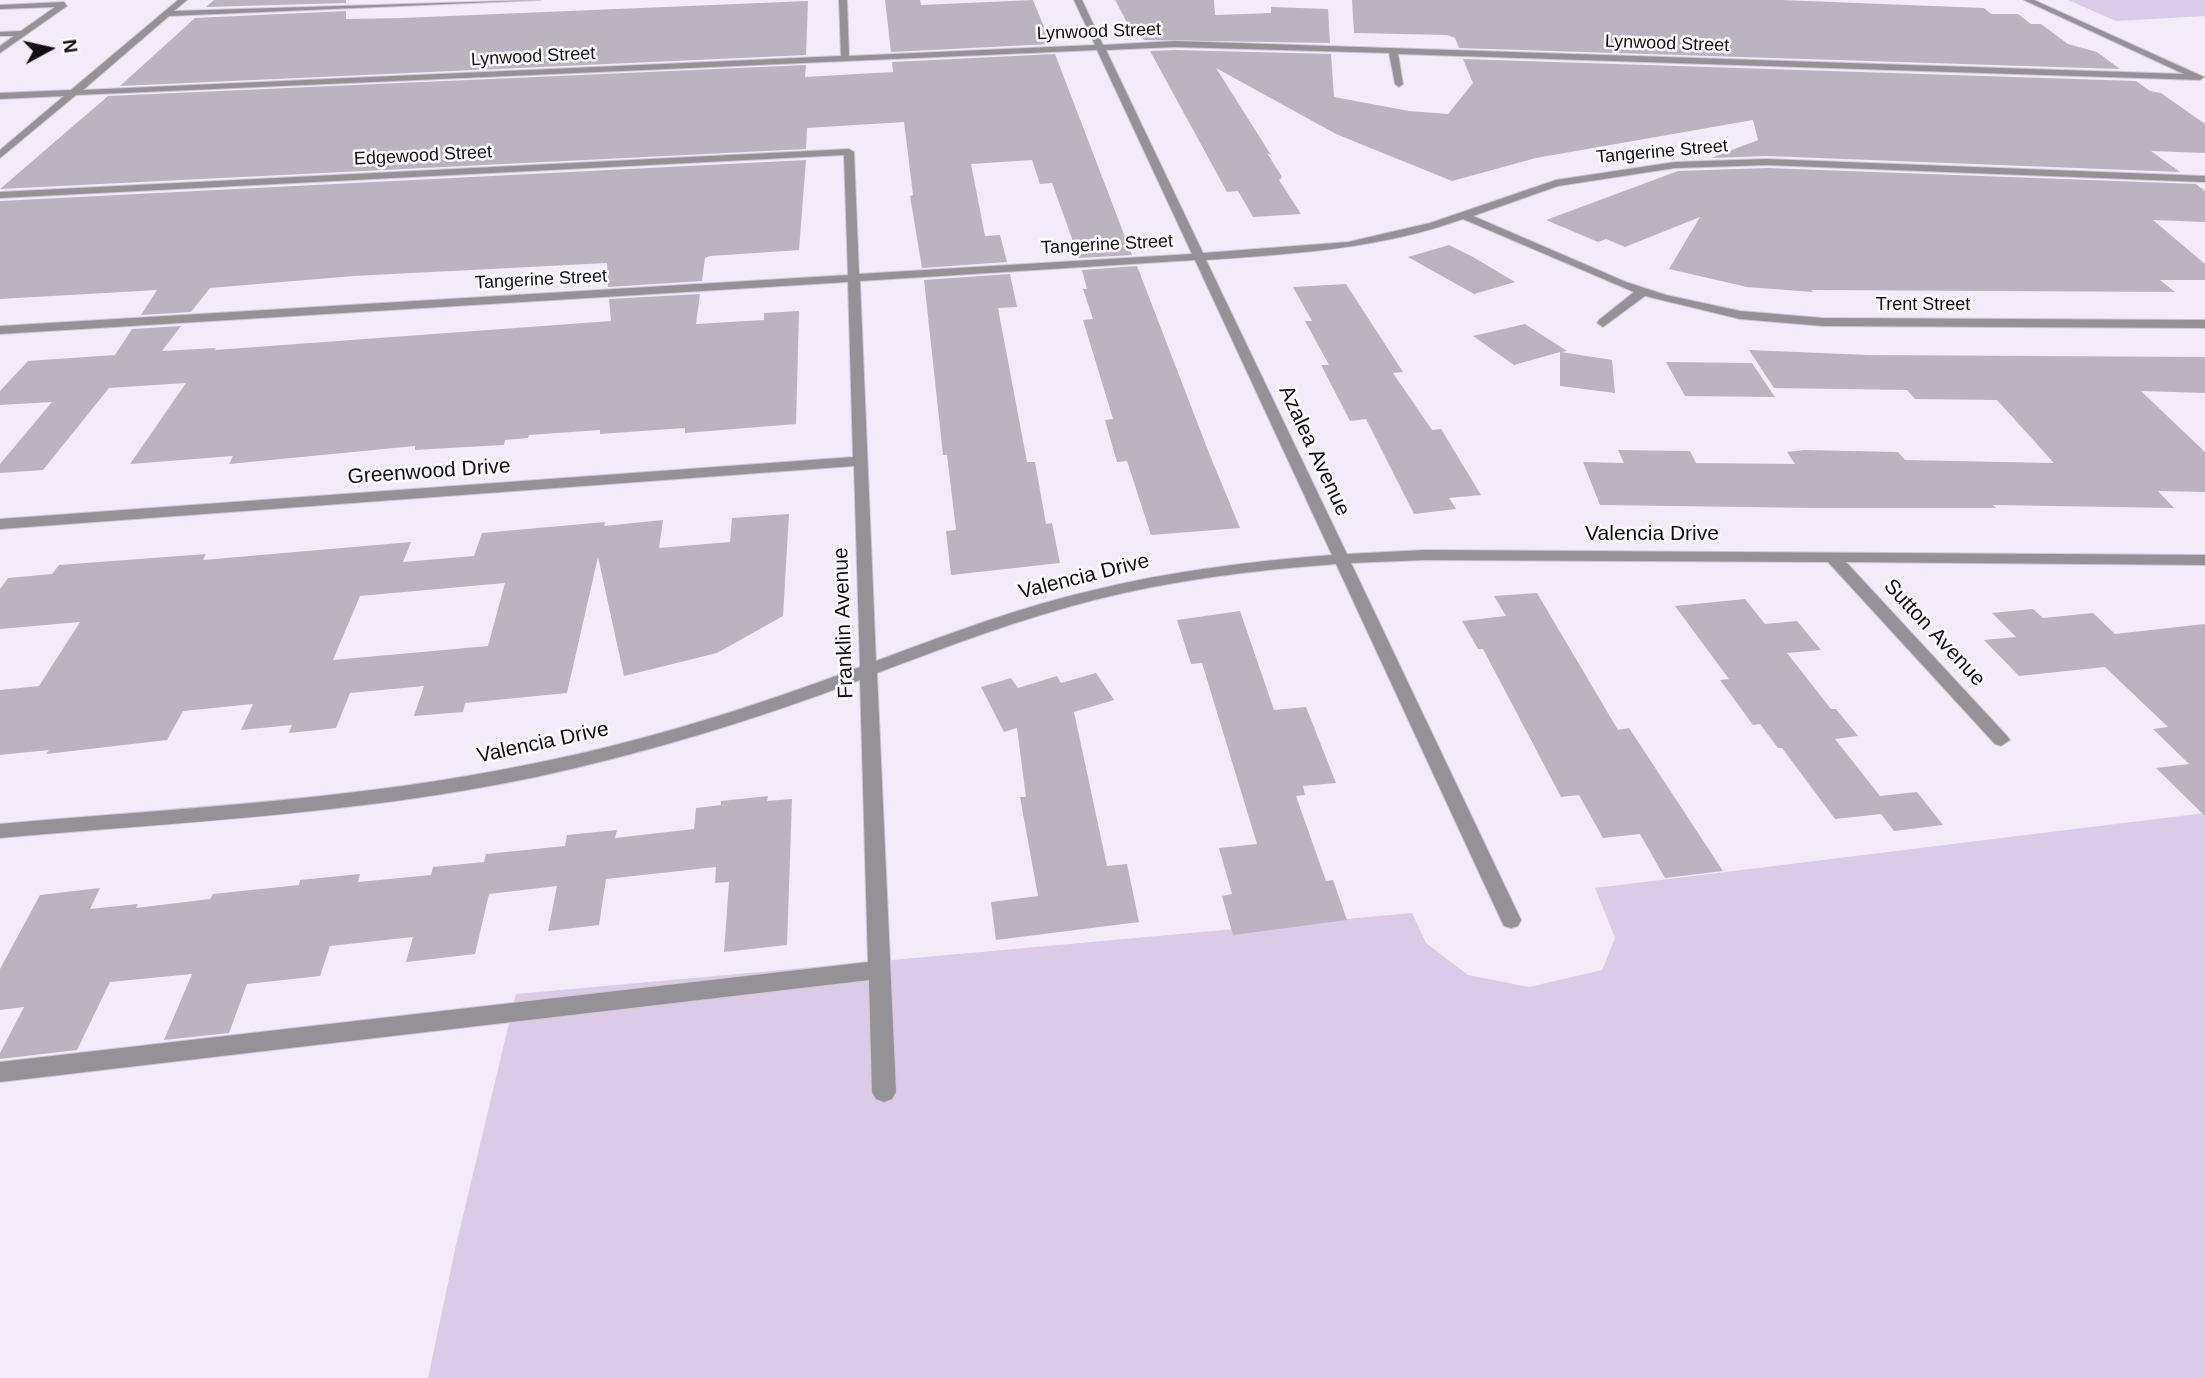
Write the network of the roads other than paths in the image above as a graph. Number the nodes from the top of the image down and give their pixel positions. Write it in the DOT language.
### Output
graph roads {
  1 [pos="183,0"];
  2 [pos="536,0"];
  3 [pos="843,0"];
  4 [pos="1078,0"];
  5 [pos="2028,0"];
  6 [pos="2,8"];
  7 [pos="166,15"];
  8 [pos="23,33"];
  9 [pos="0,34"];
  10 [pos="1101,48"];
  11 [pos="0,50"];
  12 [pos="1394,50"];
  13 [pos="845,59"];
  14 [pos="2203,78"];
  15 [pos="1399,84"];
  16 [pos="73,93"];
  17 [pos="0,96"];
  18 [pos="849,152"];
  19 [pos="0,155"];
  20 [pos="2205,179"];
  21 [pos="0,195"];
  22 [pos="1464,216"];
  23 [pos="1199,257"];
  24 [pos="854,278"];
  25 [pos="1643,291"];
  26 [pos="1602,323"];
  27 [pos="2205,324"];
  28 [pos="0,330"];
  29 [pos="861,461"];
  30 [pos="0,524"];
  31 [pos="1341,558"];
  32 [pos="1833,558"];
  33 [pos="2205,560"];
  34 [pos="868,669"];
  35 [pos="2001,740"];
  36 [pos="0,831"];
  37 [pos="1511,920"];
  38 [pos="879,970"];
  39 [pos="0,1072"];
  40 [pos="884,1092"];
  1 -- 7 [label="street"];
  2 -- 7 [label="street"];
  3 -- 13 [label="street"];
  4 -- 10 [label="street, Azalea Avenue"];
  5 -- 14 [label="street"];
  6 -- 8 [label="street"];
  7 -- 16 [label="street"];
  8 -- 9 [label="street"];
  8 -- 11 [label="street"];
  10 -- 12 [label="street, Lynwood Street"];
  10 -- 13 [label="street, Lynwood Street"];
  10 -- 23 [label="street, Azalea Avenue"];
  12 -- 14 [label="street, Lynwood Street"];
  12 -- 15 [label="street"];
  13 -- 16 [label="street, Lynwood Street"];
  16 -- 17 [label="street, Lynwood Street"];
  16 -- 19 [label="street"];
  18 -- 21 [label="street, Edgewood Street"];
  18 -- 24 [label="street, Franklin Avenue"];
  20 -- 22 [label="street, Tangerine Street"];
  22 -- 23 [label="street, Tangerine Street"];
  22 -- 25 [label="street, Trent Street"];
  23 -- 24 [label="street, Tangerine Street"];
  23 -- 31 [label="street, Azalea Avenue"];
  24 -- 28 [label="street, Tangerine Street"];
  24 -- 29 [label="street, Franklin Avenue"];
  25 -- 26 [label="street"];
  25 -- 27 [label="street, Trent Street"];
  29 -- 30 [label="street, Greenwood Drive"];
  29 -- 34 [label="street, Franklin Avenue"];
  31 -- 32 [label="street, Valencia Drive"];
  31 -- 34 [label="street, Valencia Drive"];
  31 -- 37 [label="street, Azalea Avenue"];
  32 -- 33 [label="street, Valencia Drive"];
  32 -- 35 [label="street, Sutton Avenue"];
  34 -- 36 [label="street, Valencia Drive"];
  34 -- 38 [label="street, Franklin Avenue"];
  38 -- 39 [label="street"];
  38 -- 40 [label="street, Franklin Avenue"];
}
